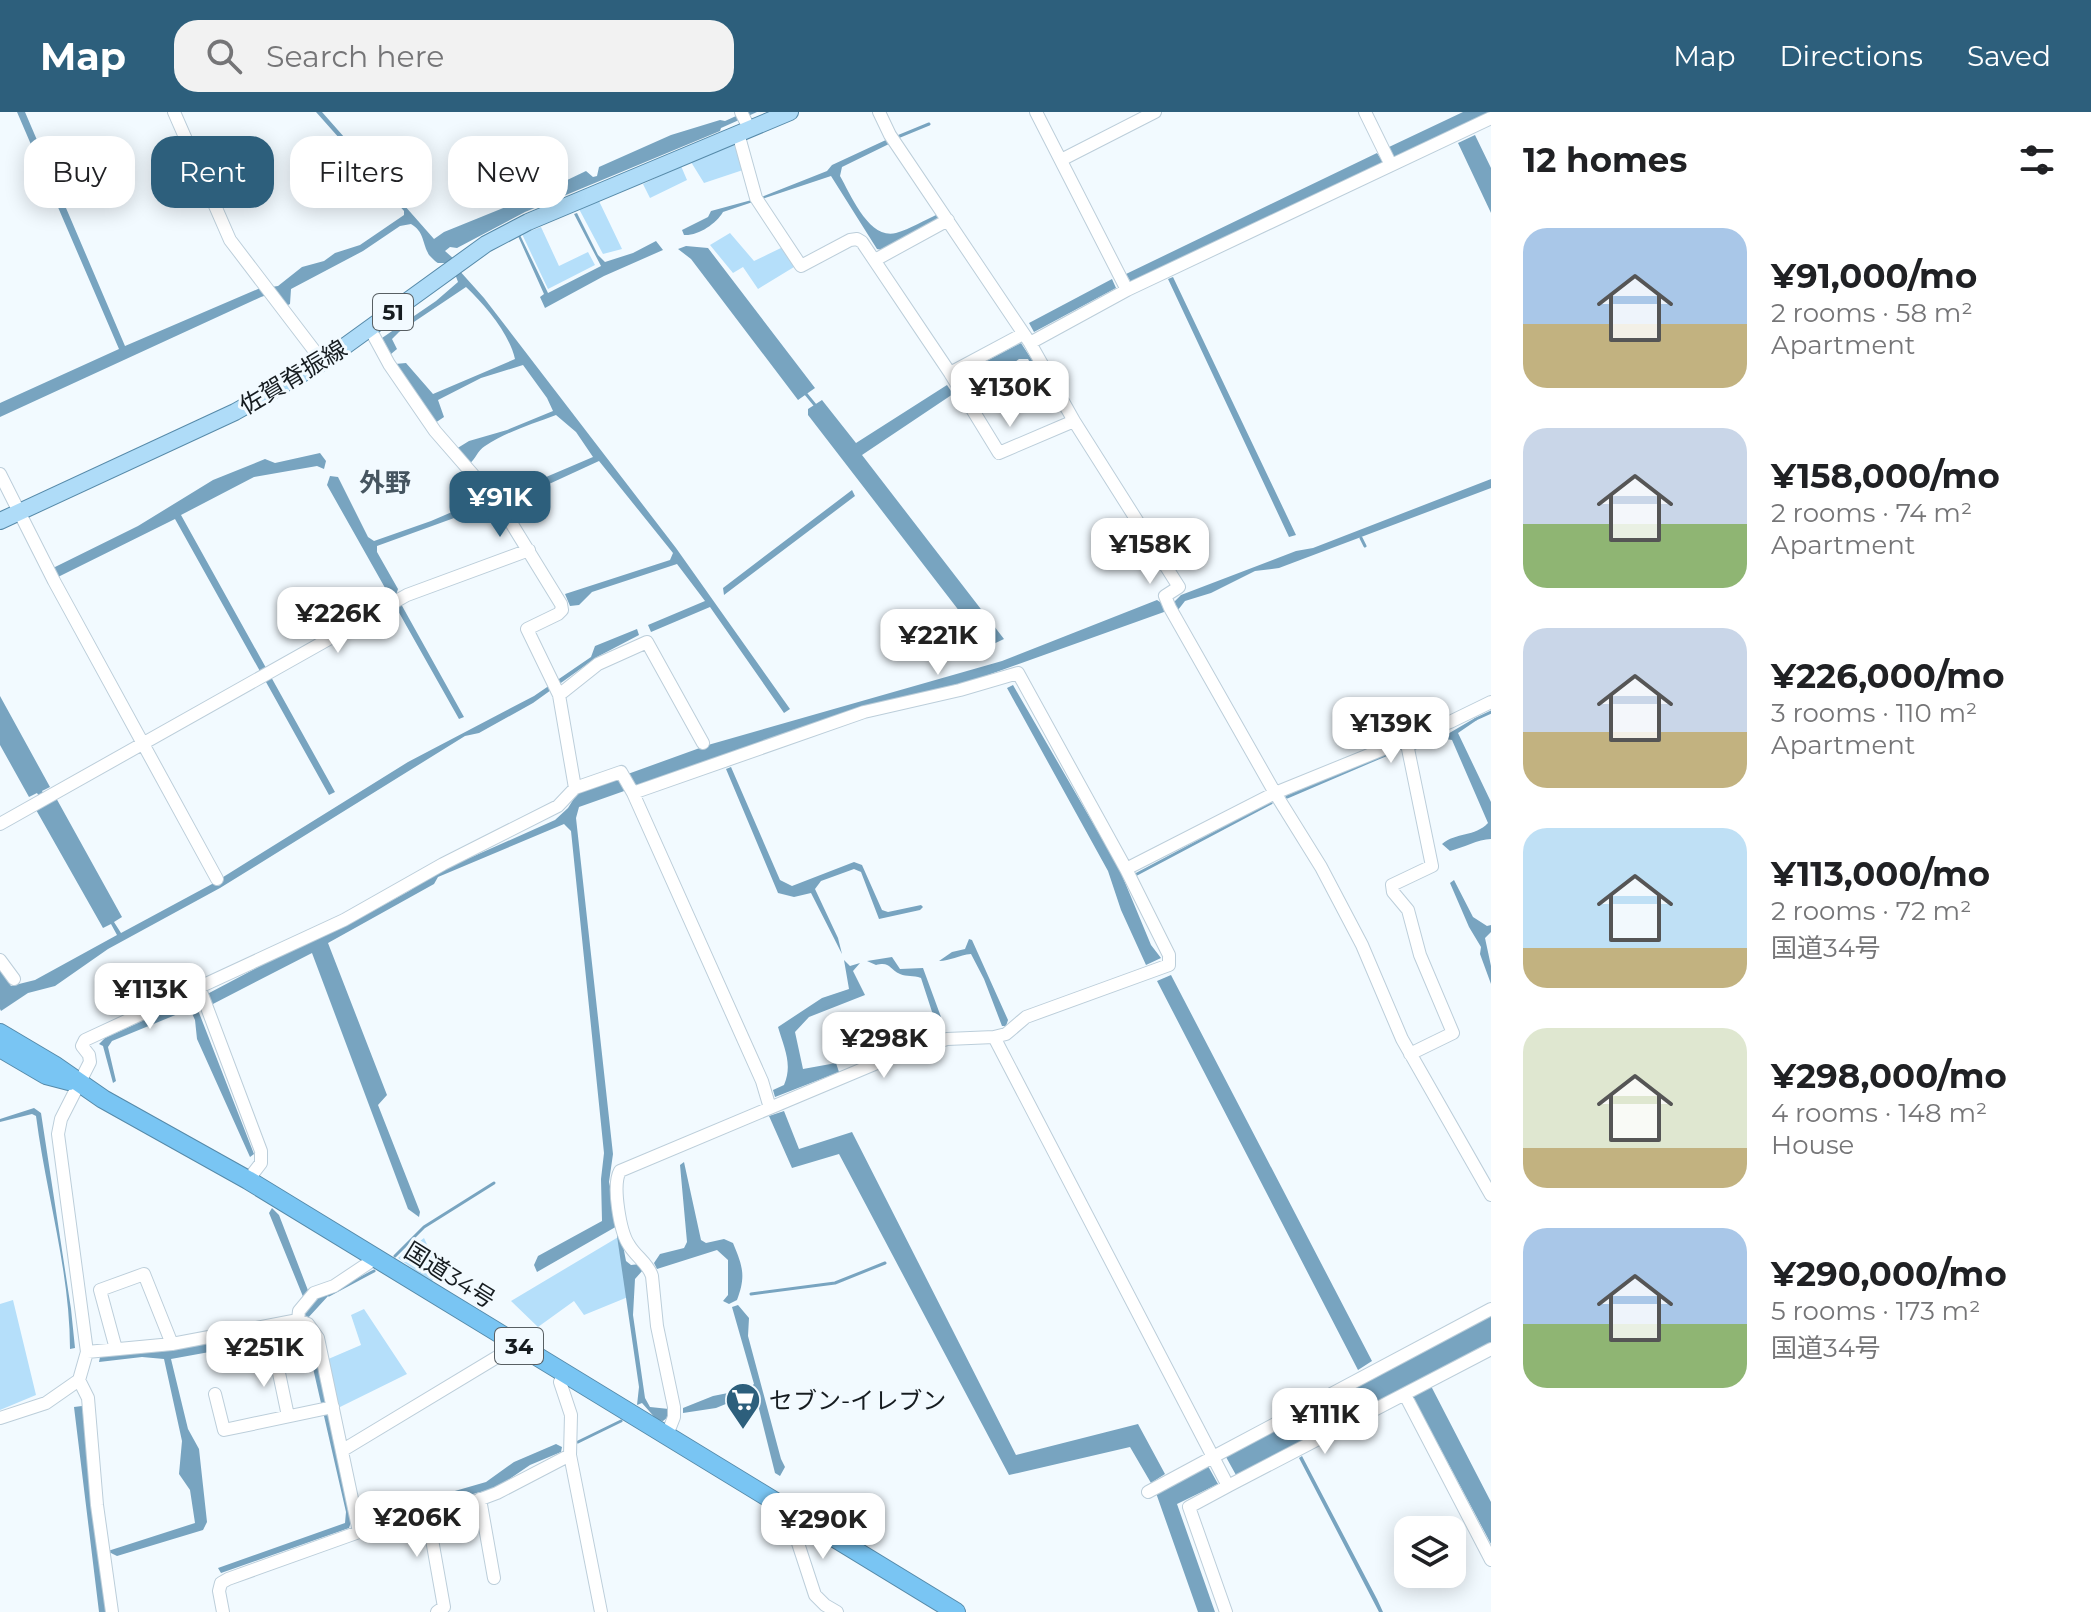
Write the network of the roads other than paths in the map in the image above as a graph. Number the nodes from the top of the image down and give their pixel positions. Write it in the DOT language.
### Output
graph roads {
  1 [pos="174,112"];
  2 [pos="790,112"];
  3 [pos="879,112"];
  4 [pos="1036,112"];
  5 [pos="1155,112"];
  6 [pos="1365,112"];
  7 [pos="1491,118"];
  8 [pos="743,123"];
  9 [pos="1061,160"];
  10 [pos="1391,165"];
  11 [pos="943,222"];
  12 [pos="875,260"];
  13 [pos="1123,284"];
  14 [pos="370,329"];
  15 [pos="1021,339"];
  16 [pos="323,362"];
  17 [pos="952,376"];
  18 [pos="1074,421"];
  19 [pos="0,474"];
  20 [pos="19,513"];
  21 [pos="0,521"];
  22 [pos="529,550"];
  23 [pos="559,695"];
  24 [pos="1491,702"];
  25 [pos="1406,739"];
  26 [pos="142,743"];
  27 [pos="703,743"];
  28 [pos="575,788"];
  29 [pos="633,793"];
  30 [pos="1275,793"];
  31 [pos="0,824"];
  32 [pos="1126,869"];
  33 [pos="217,879"];
  34 [pos="0,960"];
  35 [pos="14,979"];
  36 [pos="200,989"];
  37 [pos="0,1033"];
  38 [pos="994,1037"];
  39 [pos="0,1048"];
  40 [pos="1410,1054"];
  41 [pos="79,1084"];
  42 [pos="770,1108"];
  43 [pos="248,1180"];
  44 [pos="1491,1195"];
  45 [pos="376,1258"];
  46 [pos="1491,1309"];
  47 [pos="303,1322"];
  48 [pos="172,1344"];
  49 [pos="517,1345"];
  50 [pos="116,1349"];
  51 [pos="1491,1349"];
  52 [pos="87,1352"];
  53 [pos="275,1354"];
  54 [pos="564,1374"];
  55 [pos="79,1380"];
  56 [pos="215,1394"];
  57 [pos="1405,1395"];
  58 [pos="333,1407"];
  59 [pos="288,1416"];
  60 [pos="0,1418"];
  61 [pos="667,1435"];
  62 [pos="343,1450"];
  63 [pos="570,1455"];
  64 [pos="1215,1461"];
  65 [pos="1226,1482"];
  66 [pos="1148,1492"];
  67 [pos="480,1499"];
  68 [pos="799,1516"];
  69 [pos="428,1517"];
  70 [pos="359,1532"];
  71 [pos="1491,1560"];
  72 [pos="494,1578"];
  73 [pos="218,1611"];
  74 [pos="112,1612"];
  75 [pos="437,1612"];
  76 [pos="601,1612"];
  77 [pos="837,1612"];
  78 [pos="956,1612"];
  79 [pos="1226,1612"];
  1 -- 16 [label="street"];
  2 -- 8 [label="main road, 佐賀脊振線 / 51"];
  3 -- 11 [label="street"];
  4 -- 9 [label="street"];
  5 -- 9 [label="street"];
  6 -- 10 [label="street"];
  7 -- 10 [label="street"];
  8 -- 12 [label="street"];
  8 -- 14 [label="main road, 佐賀脊振線 / 51"];
  9 -- 13 [label="street"];
  10 -- 13 [label="street"];
  11 -- 12 [label="street"];
  11 -- 15 [label="street"];
  12 -- 17 [label="street"];
  13 -- 15 [label="street"];
  14 -- 16 [label="main road, 佐賀脊振線 / 51"];
  14 -- 22 [label="street"];
  15 -- 17 [label="street"];
  15 -- 18 [label="street"];
  16 -- 20 [label="main road, 佐賀脊振線 / 51"];
  17 -- 18 [label="street"];
  18 -- 30 [label="street"];
  19 -- 20 [label="street"];
  20 -- 21 [label="main road, 佐賀脊振線 / 51"];
  20 -- 26 [label="street"];
  22 -- 23 [label="street"];
  22 -- 26 [label="street"];
  23 -- 27 [label="street"];
  23 -- 28 [label="street"];
  24 -- 25 [label="street"];
  25 -- 30 [label="street"];
  25 -- 40 [label="street"];
  26 -- 31 [label="street"];
  26 -- 33 [label="street"];
  28 -- 29 [label="street"];
  28 -- 36 [label="street"];
  29 -- 32 [label="street"];
  29 -- 42 [label="street"];
  30 -- 32 [label="street"];
  30 -- 40 [label="street"];
  32 -- 38 [label="street"];
  34 -- 35 [label="street"];
  36 -- 41 [label="street"];
  36 -- 43 [label="street"];
  37 -- 41 [label="highway, 国道34号 / 34"];
  38 -- 42 [label="street"];
  38 -- 64 [label="street"];
  39 -- 41 [label="highway, 国道34号 / 34"];
  40 -- 44 [label="street"];
  41 -- 43 [label="highway, 国道34号 / 34"];
  41 -- 52 [label="street"];
  42 -- 61 [label="street"];
  43 -- 45 [label="highway, 国道34号 / 34"];
  45 -- 47 [label="street"];
  45 -- 49 [label="highway, 国道34号 / 34"];
  46 -- 64 [label="street"];
  47 -- 48 [label="street"];
  47 -- 58 [label="street"];
  48 -- 50 [label="street"];
  48 -- 50 [label="street"];
  49 -- 54 [label="highway, 国道34号 / 34"];
  49 -- 62 [label="street"];
  50 -- 52 [label="street"];
  51 -- 57 [label="street"];
  52 -- 55 [label="street"];
  53 -- 59 [label="street"];
  54 -- 61 [label="highway, 国道34号 / 34"];
  54 -- 63 [label="street"];
  55 -- 60 [label="street"];
  55 -- 74 [label="street"];
  56 -- 59 [label="street"];
  57 -- 65 [label="street"];
  57 -- 71 [label="street"];
  58 -- 59 [label="street"];
  58 -- 62 [label="street"];
  61 -- 68 [label="highway, 国道34号 / 34"];
  62 -- 70 [label="street"];
  63 -- 67 [label="street"];
  63 -- 76 [label="street"];
  64 -- 65 [label="street"];
  64 -- 66 [label="street"];
  65 -- 79 [label="street"];
  67 -- 69 [label="street"];
  67 -- 72 [label="street"];
  68 -- 77 [label="street"];
  68 -- 78 [label="highway, 国道34号 / 34"];
  69 -- 70 [label="street"];
  69 -- 75 [label="street"];
  70 -- 73 [label="street"];
}
